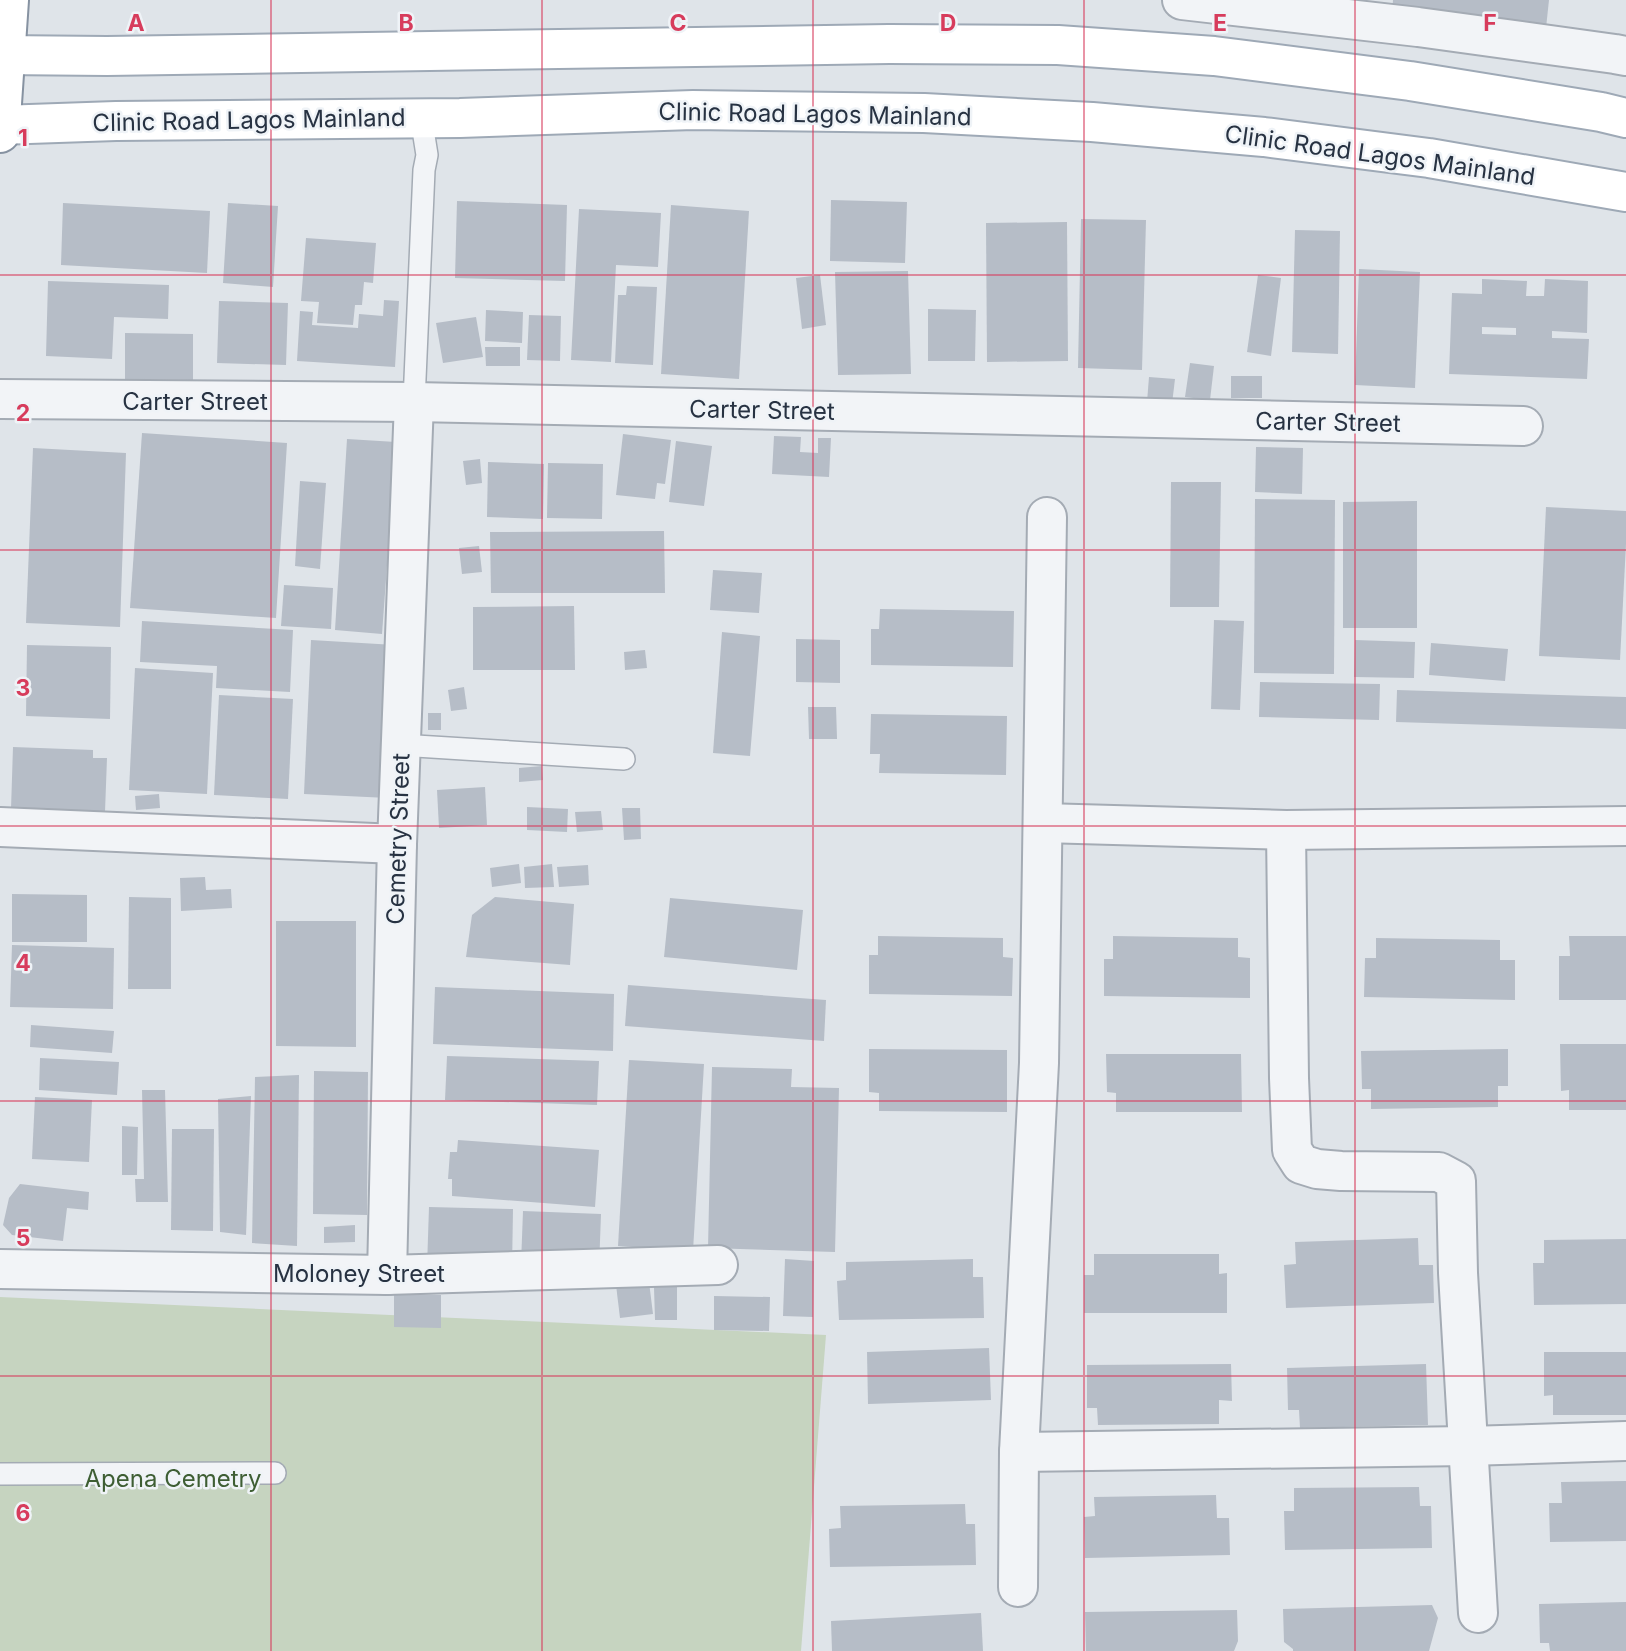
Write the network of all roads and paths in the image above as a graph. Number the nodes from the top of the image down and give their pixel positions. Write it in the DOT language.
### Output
graph roads {
  1 [pos="9,0"];
  2 [pos="1182,0"];
  3 [pos="3,55"];
  4 [pos="1626,56"];
  5 [pos="421,117"];
  6 [pos="1626,118"];
  7 [pos="0,128"];
  8 [pos="1626,192"];
  9 [pos="0,399"];
  10 [pos="414,402"];
  11 [pos="1523,426"];
  12 [pos="1047,517"];
  13 [pos="400,745"];
  14 [pos="624,759"];
  15 [pos="1043,823"];
  16 [pos="1626,826"];
  17 [pos="0,827"];
  18 [pos="1286,831"];
  19 [pos="397,844"];
  20 [pos="718,1265"];
  21 [pos="0,1269"];
  22 [pos="387,1275"];
  23 [pos="1626,1441"];
  24 [pos="1468,1446"];
  25 [pos="1019,1452"];
  26 [pos="275,1473"];
  27 [pos="0,1474"];
  28 [pos="1018,1587"];
  29 [pos="1478,1613"];
  1 -- 3 [label="main road"];
  2 -- 4 [label="street"];
  3 -- 6 [label="main road"];
  3 -- 7 [label="main road"];
  5 -- 7 [label="main road, Clinic Road Lagos Mainland"];
  5 -- 8 [label="main road, Clinic Road Lagos Mainland"];
  5 -- 10 [label="lane"];
  9 -- 10 [label="street, Carter Street"];
  10 -- 11 [label="street, Carter Street"];
  10 -- 13 [label="street, Cemetry Street"];
  12 -- 15 [label="street"];
  13 -- 14 [label="lane"];
  13 -- 19 [label="street, Cemetry Street"];
  15 -- 18 [label="street"];
  15 -- 25 [label="street"];
  16 -- 18 [label="street"];
  17 -- 19 [label="street"];
  18 -- 24 [label="street"];
  19 -- 22 [label="street, Cemetry Street"];
  20 -- 22 [label="street, Moloney Street"];
  21 -- 22 [label="street, Moloney Street"];
  23 -- 24 [label="street"];
  24 -- 25 [label="street"];
  24 -- 29 [label="street"];
  25 -- 28 [label="street"];
  26 -- 27 [label="lane"];
}
